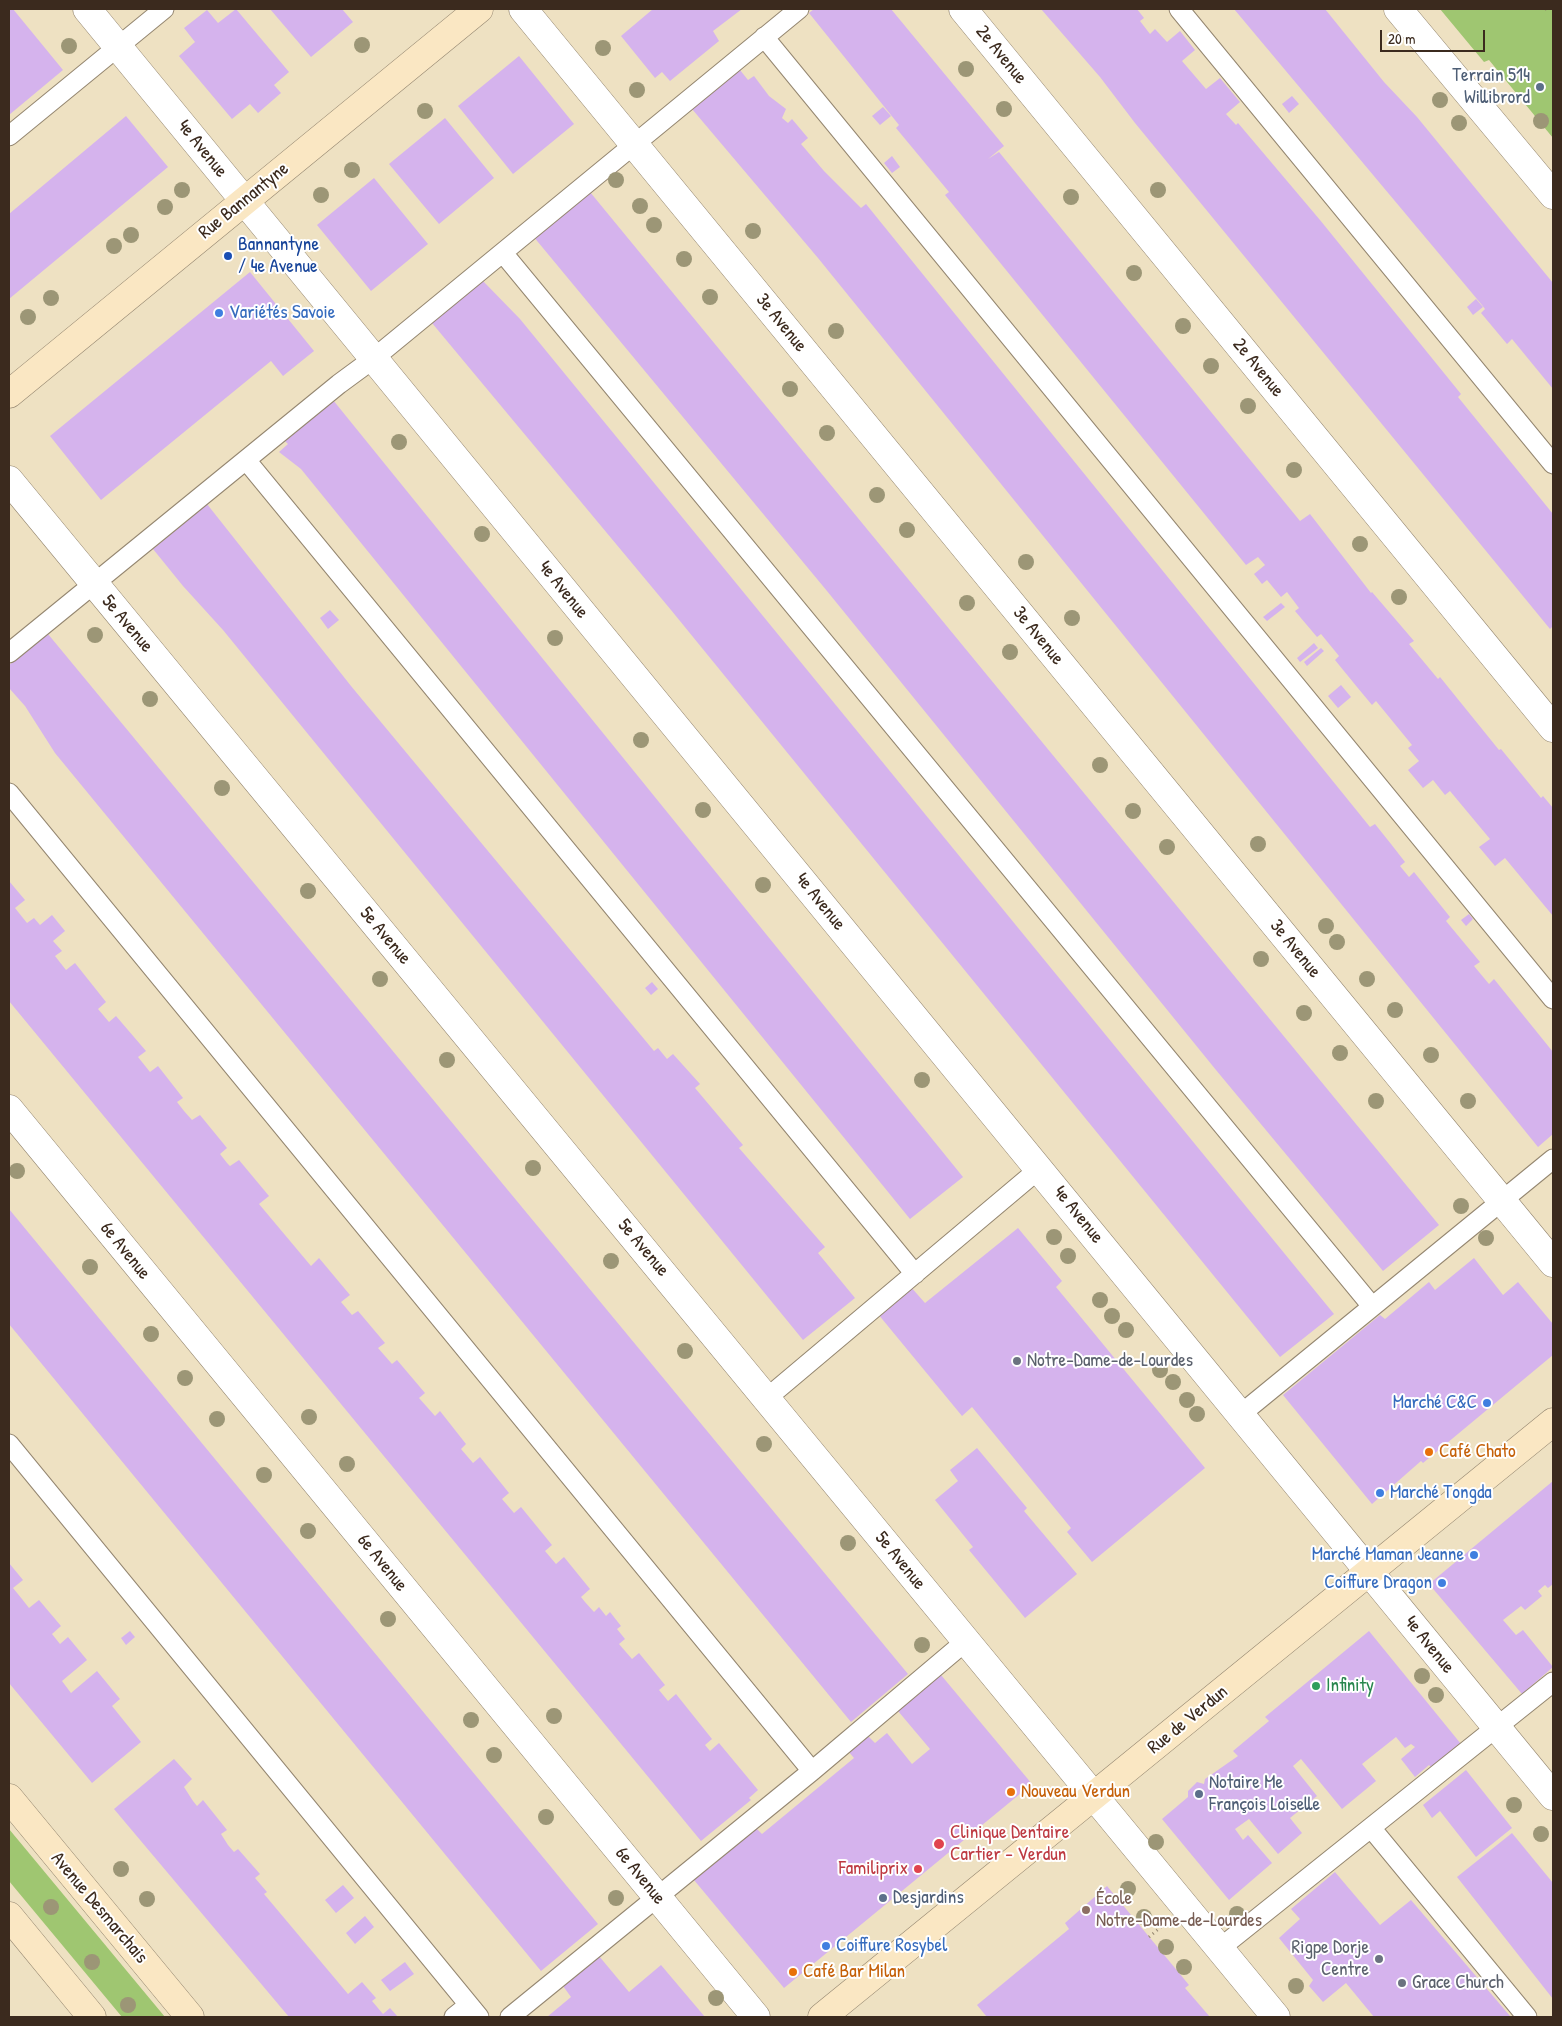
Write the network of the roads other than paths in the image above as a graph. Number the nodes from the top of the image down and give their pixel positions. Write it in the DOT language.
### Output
graph roads {
  1 [pos="88,9"];
  2 [pos="164,9"];
  3 [pos="478,9"];
  4 [pos="523,9"];
  5 [pos="799,9"];
  6 [pos="963,9"];
  7 [pos="1179,9"];
  8 [pos="1398,9"];
  9 [pos="764,37"];
  10 [pos="118,46"];
  11 [pos="9,136"];
  12 [pos="635,144"];
  13 [pos="1553,195"];
  14 [pos="244,201"];
  15 [pos="503,253"];
  16 [pos="373,359"];
  17 [pos="9,394"];
  18 [pos="246,460"];
  19 [pos="1553,464"];
  20 [pos="9,480"];
  21 [pos="93,583"];
  22 [pos="9,652"];
  23 [pos="1553,728"];
  24 [pos="9,793"];
  25 [pos="1553,999"];
  26 [pos="9,1109"];
  27 [pos="1553,1158"];
  28 [pos="1039,1168"];
  29 [pos="1502,1201"];
  30 [pos="1553,1263"];
  31 [pos="915,1274"];
  32 [pos="1371,1305"];
  33 [pos="767,1398"];
  34 [pos="1241,1414"];
  35 [pos="1553,1422"];
  36 [pos="9,1444"];
  37 [pos="1369,1572"];
  38 [pos="966,1642"];
  39 [pos="1553,1682"];
  40 [pos="1497,1728"];
  41 [pos="812,1771"];
  42 [pos="1553,1796"];
  43 [pos="1094,1797"];
  44 [pos="9,1798"];
  45 [pos="1372,1828"];
  46 [pos="657,1897"];
  47 [pos="9,1916"];
  48 [pos="1219,1949"];
  49 [pos="474,2011"];
  50 [pos="85,2015"];
  51 [pos="190,2017"];
  52 [pos="454,2017"];
  53 [pos="510,2017"];
  54 [pos="756,2017"];
  55 [pos="822,2017"];
  56 [pos="1276,2017"];
  57 [pos="1527,2017"];
  1 -- 10 [label="street, 4e Avenue"];
  2 -- 10 [label="lane"];
  3 -- 14 [label="street, Rue Bannantyne"];
  4 -- 12 [label="street, 3e Avenue"];
  5 -- 9 [label="lane"];
  6 -- 23 [label="street, 2e Avenue"];
  7 -- 19 [label="lane"];
  8 -- 13 [label="street"];
  9 -- 12 [label="lane"];
  9 -- 25 [label="lane"];
  10 -- 11 [label="lane"];
  10 -- 14 [label="street, 4e Avenue"];
  12 -- 15 [label="lane"];
  12 -- 29 [label="street, 3e Avenue"];
  14 -- 16 [label="street, 4e Avenue"];
  14 -- 17 [label="street, Rue Bannantyne"];
  15 -- 16 [label="lane"];
  15 -- 32 [label="lane"];
  16 -- 18 [label="lane"];
  16 -- 28 [label="street, 4e Avenue"];
  18 -- 21 [label="lane"];
  18 -- 31 [label="lane"];
  20 -- 21 [label="street, 5e Avenue"];
  21 -- 22 [label="lane"];
  21 -- 33 [label="street, 5e Avenue"];
  24 -- 41 [label="lane"];
  26 -- 46 [label="street, 6e Avenue"];
  27 -- 29 [label="lane"];
  28 -- 31 [label="lane"];
  28 -- 34 [label="street, 4e Avenue"];
  29 -- 30 [label="street, 3e Avenue"];
  29 -- 32 [label="lane"];
  31 -- 33 [label="lane"];
  32 -- 34 [label="lane"];
  33 -- 38 [label="street, 5e Avenue"];
  34 -- 37 [label="street, 4e Avenue"];
  35 -- 37 [label="street, Rue de Verdun"];
  36 -- 49 [label="lane"];
  37 -- 40 [label="street, 4e Avenue"];
  37 -- 43 [label="street, Rue de Verdun"];
  38 -- 41 [label="lane"];
  38 -- 43 [label="street, 5e Avenue"];
  39 -- 40 [label="lane"];
  40 -- 42 [label="street, 4e Avenue"];
  40 -- 45 [label="lane"];
  41 -- 46 [label="lane"];
  43 -- 48 [label="street, 5e Avenue"];
  43 -- 55 [label="street, Rue de Verdun"];
  44 -- 51 [label="street, Avenue Desmarchais"];
  45 -- 48 [label="lane"];
  45 -- 57 [label="lane"];
  46 -- 53 [label="lane"];
  46 -- 54 [label="street, 6e Avenue"];
  47 -- 50 [label="street"];
  48 -- 56 [label="street, 5e Avenue"];
  49 -- 52 [label="lane"];
}
